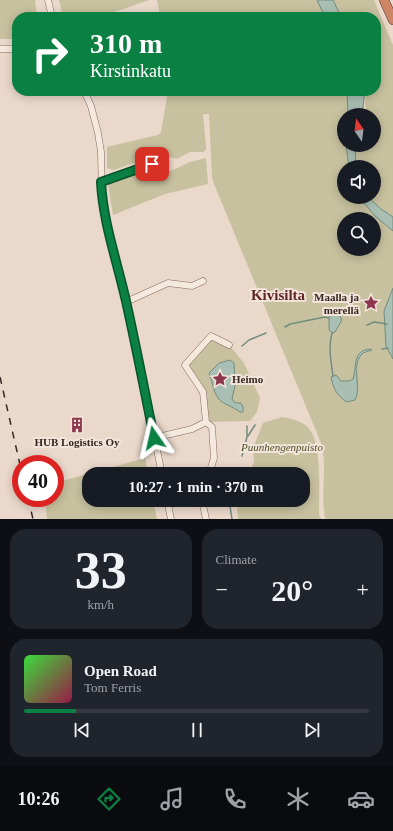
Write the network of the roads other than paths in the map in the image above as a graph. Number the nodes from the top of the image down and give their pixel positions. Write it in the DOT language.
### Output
graph roads {
  1 [pos="48,0"];
  2 [pos="384,0"];
  3 [pos="51,12"];
  4 [pos="393,20"];
  5 [pos="0,49"];
  6 [pos="12,49"];
  7 [pos="86,96"];
  8 [pos="163,166"];
  9 [pos="101,182"];
  10 [pos="203,281"];
  11 [pos="126,302"];
  12 [pos="229,345"];
  13 [pos="206,422"];
  14 [pos="154,438"];
  15 [pos="160,467"];
  16 [pos="211,467"];
  17 [pos="168,507"];
  18 [pos="203,507"];
  19 [pos="171,519"];
  20 [pos="206,519"];
  1 -- 3 [label="street"];
  2 -- 4 [label="highway"];
  5 -- 6 [label="street"];
  7 -- 9 [label="street"];
  8 -- 9 [label="street"];
  9 -- 11 [label="street"];
  10 -- 11 [label="street"];
  11 -- 14 [label="street"];
  12 -- 13 [label="street"];
  13 -- 14 [label="street"];
  13 -- 16 [label="street"];
  14 -- 15 [label="street"];
  17 -- 19 [label="street"];
  18 -- 20 [label="street"];
}
